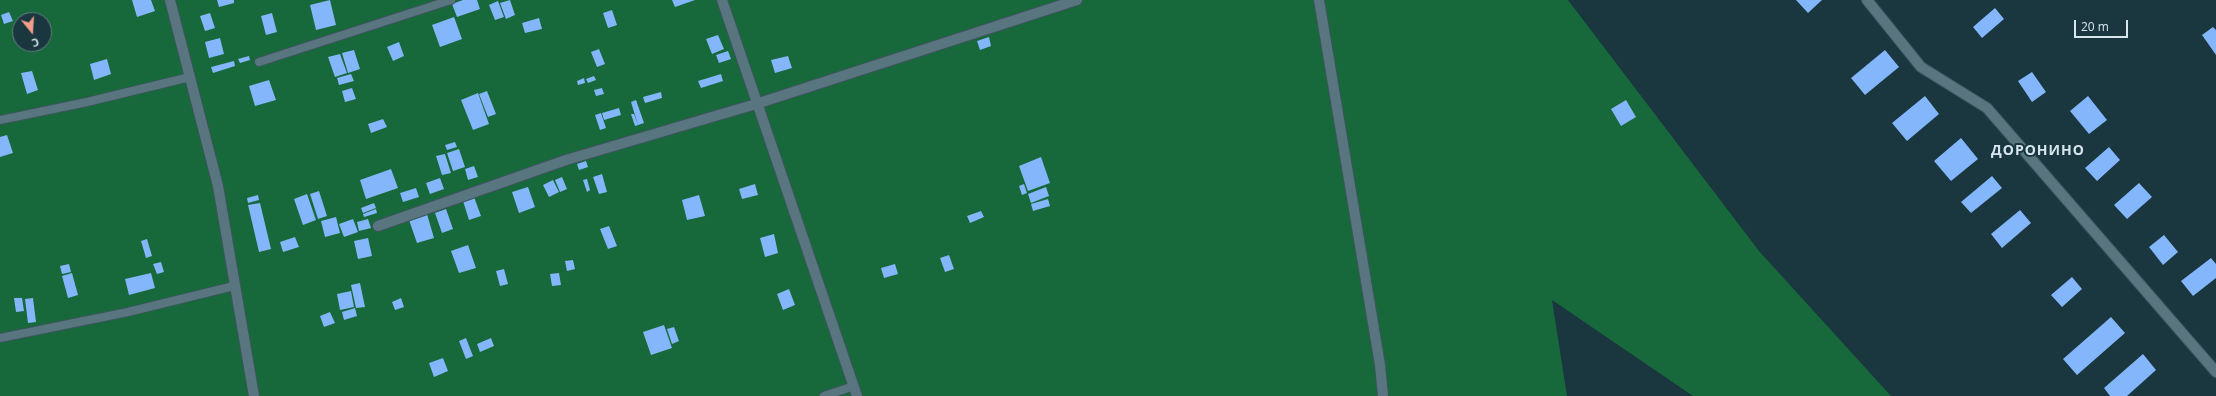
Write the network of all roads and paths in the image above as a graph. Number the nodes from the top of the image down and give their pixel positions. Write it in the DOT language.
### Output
graph roads {
  1 [pos="170,0"];
  2 [pos="451,0"];
  3 [pos="722,0"];
  4 [pos="1077,0"];
  5 [pos="1319,0"];
  6 [pos="1867,0"];
  7 [pos="1057,3"];
  8 [pos="259,62"];
  9 [pos="190,77"];
  10 [pos="756,104"];
  11 [pos="0,120"];
  12 [pos="378,226"];
  13 [pos="234,286"];
  14 [pos="0,338"];
  15 [pos="2216,372"];
  16 [pos="854,386"];
  17 [pos="254,396"];
  18 [pos="824,396"];
  19 [pos="857,396"];
  20 [pos="1383,396"];
  1 -- 9 [label="street"];
  2 -- 8 [label="lane"];
  3 -- 10 [label="street"];
  4 -- 7 [label="street"];
  5 -- 20 [label="street"];
  6 -- 15 [label="street"];
  7 -- 10 [label="street"];
  9 -- 11 [label="lane"];
  9 -- 13 [label="street"];
  10 -- 12 [label="street"];
  10 -- 16 [label="street"];
  13 -- 14 [label="lane"];
  13 -- 17 [label="street"];
  16 -- 18 [label="lane"];
  16 -- 19 [label="street"];
}
